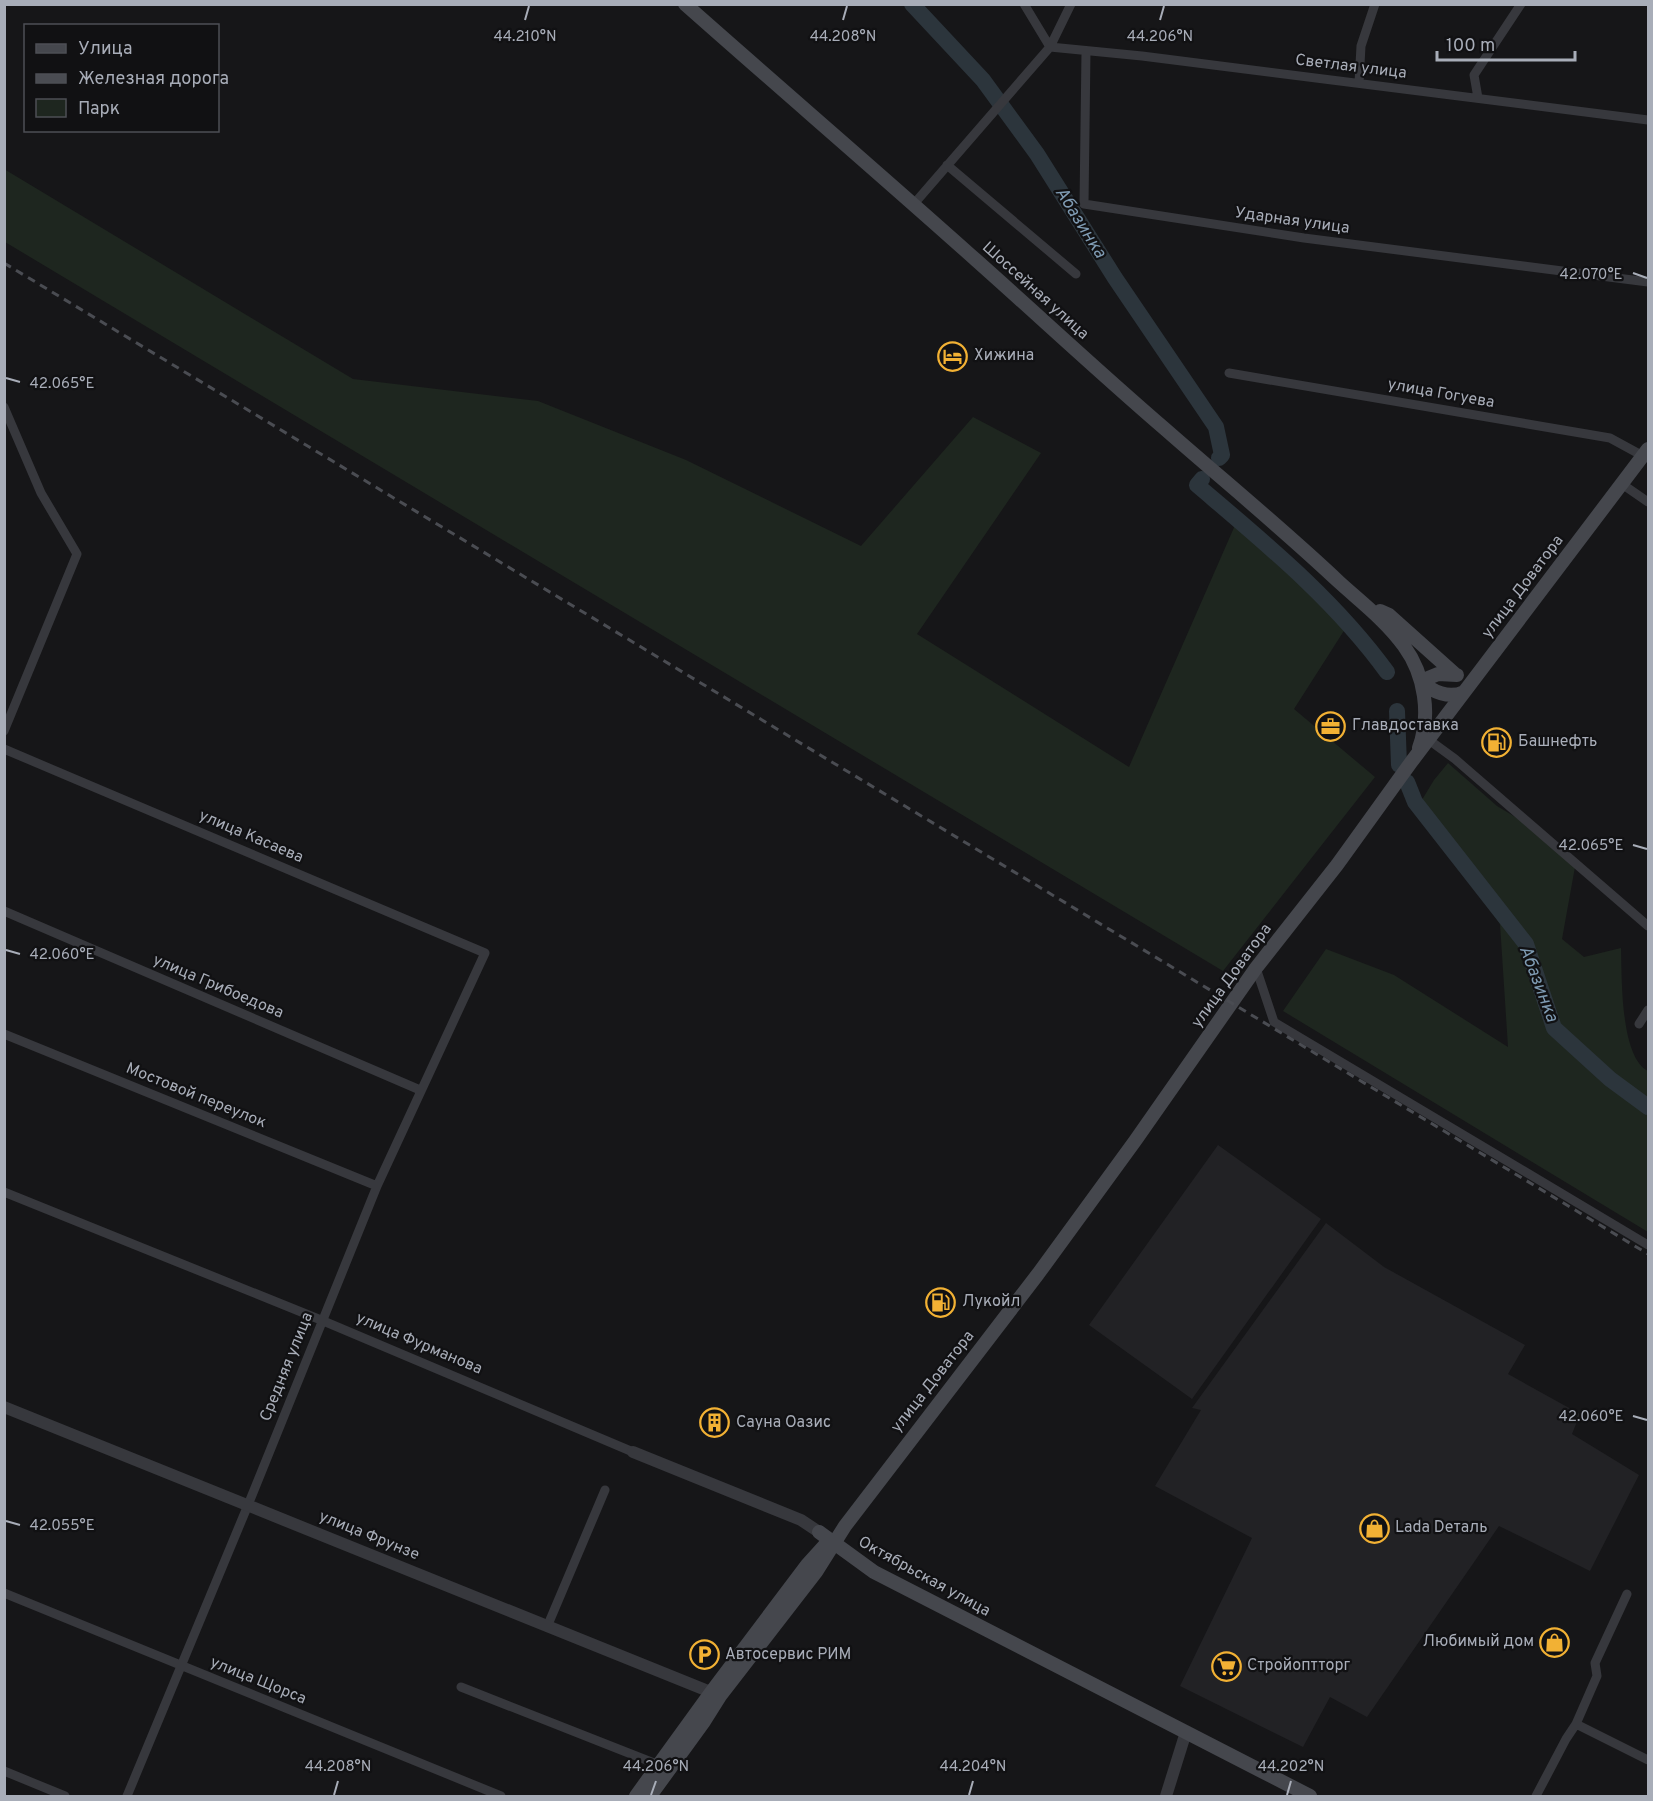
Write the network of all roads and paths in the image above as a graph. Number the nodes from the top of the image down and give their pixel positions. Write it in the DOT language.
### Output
graph roads {
  1 [pos="685,4"];
  2 [pos="694,4"];
  3 [pos="1024,4"];
  4 [pos="1071,4"];
  5 [pos="1375,4"];
  6 [pos="1521,4"];
  7 [pos="1050,47"];
  8 [pos="1086,51"];
  9 [pos="1359,83"];
  10 [pos="1478,98"];
  11 [pos="1648,120"];
  12 [pos="947,165"];
  13 [pos="914,203"];
  14 [pos="1076,274"];
  15 [pos="1648,282"];
  16 [pos="1229,373"];
  17 [pos="4,407"];
  18 [pos="1646,452"];
  19 [pos="1622,484"];
  20 [pos="1648,502"];
  21 [pos="1363,602"];
  22 [pos="1484,667"];
  23 [pos="1456,675"];
  24 [pos="1421,681"];
  25 [pos="1464,692"];
  26 [pos="4,731"];
  27 [pos="1429,740"];
  28 [pos="4,749"];
  29 [pos="1412,761"];
  30 [pos="4,911"];
  31 [pos="1648,926"];
  32 [pos="485,953"];
  33 [pos="1257,968"];
  34 [pos="1648,1010"];
  35 [pos="1639,1024"];
  36 [pos="4,1034"];
  37 [pos="420,1090"];
  38 [pos="377,1186"];
  39 [pos="4,1192"];
  40 [pos="1648,1245"];
  41 [pos="321,1320"];
  42 [pos="4,1407"];
  43 [pos="633,1452"];
  44 [pos="605,1490"];
  45 [pos="248,1506"];
  46 [pos="819,1532"];
  47 [pos="831,1544"];
  48 [pos="4,1593"];
  49 [pos="1627,1594"];
  50 [pos="548,1627"];
  51 [pos="182,1666"];
  52 [pos="461,1687"];
  53 [pos="716,1694"];
  54 [pos="1576,1724"];
  55 [pos="1185,1736"];
  56 [pos="1648,1760"];
  57 [pos="659,1765"];
  58 [pos="4,1772"];
  59 [pos="65,1797"];
  60 [pos="127,1797"];
  61 [pos="501,1797"];
  62 [pos="636,1797"];
  63 [pos="650,1797"];
  64 [pos="1166,1797"];
  65 [pos="1294,1797"];
  66 [pos="1310,1797"];
  67 [pos="1536,1797"];
  1 -- 13 [label="main road, Шоссейная улица"];
  2 -- 13 [label="main road, Шоссейная улица"];
  3 -- 7 [label="street"];
  4 -- 7 [label="street"];
  5 -- 9 [label="street"];
  6 -- 10 [label="street"];
  7 -- 8 [label="street, Светлая улица"];
  7 -- 12 [label="street"];
  8 -- 9 [label="street, Светлая улица"];
  8 -- 15 [label="street, Ударная улица"];
  9 -- 10 [label="street, Светлая улица"];
  10 -- 11 [label="street, Светлая улица"];
  12 -- 13 [label="street"];
  12 -- 14 [label="street"];
  13 -- 21 [label="main road, Шоссейная улица"];
  16 -- 18 [label="street, улица Гогуева"];
  17 -- 26 [label="street"];
  18 -- 19 [label="main road, улица Доватора"];
  19 -- 20 [label="street"];
  19 -- 22 [label="main road, улица Доватора"];
  21 -- 23 [label="main road, Шоссейная улица"];
  21 -- 24 [label="main road, Шоссейная улица"];
  22 -- 23 [label="main road"];
  22 -- 25 [label="main road, улица Доватора"];
  23 -- 24 [label="main road"];
  24 -- 25 [label="main road"];
  24 -- 29 [label="main road"];
  25 -- 27 [label="main road, улица Доватора"];
  27 -- 29 [label="main road, улица Доватора"];
  27 -- 31 [label="street"];
  28 -- 32 [label="street, улица Касаева"];
  29 -- 33 [label="main road, улица Доватора"];
  30 -- 37 [label="street, улица Грибоедова"];
  32 -- 37 [label="street, Средняя улица"];
  33 -- 40 [label="street"];
  33 -- 47 [label="main road, улица Доватора"];
  34 -- 35 [label="street"];
  36 -- 38 [label="street, Мостовой переулок"];
  37 -- 38 [label="street, Средняя улица"];
  38 -- 41 [label="street, Средняя улица"];
  39 -- 41 [label="street, улица Фурманова"];
  41 -- 43 [label="street, улица Фурманова"];
  41 -- 45 [label="street, Средняя улица"];
  42 -- 45 [label="street, улица Фрунзе"];
  43 -- 46 [label="street, улица Фурманова"];
  44 -- 50 [label="street"];
  45 -- 50 [label="street, улица Фрунзе"];
  45 -- 51 [label="street, Средняя улица"];
  46 -- 47 [label="main road, Октябрьская улица"];
  47 -- 53 [label="main road, улица Доватора"];
  47 -- 55 [label="main road, Октябрьская улица"];
  48 -- 51 [label="street, улица Щорса"];
  49 -- 54 [label="street"];
  50 -- 53 [label="street, улица Фрунзе"];
  51 -- 60 [label="street, Средняя улица"];
  51 -- 61 [label="street, улица Щорса"];
  52 -- 57 [label="street"];
  53 -- 57 [label="main road, улица Доватора"];
  53 -- 63 [label="main road, улица Доватора"];
  54 -- 56 [label="street"];
  54 -- 67 [label="street"];
  55 -- 64 [label="street"];
  55 -- 65 [label="main road, Октябрьская улица"];
  55 -- 66 [label="main road, Октябрьская улица"];
  57 -- 62 [label="main road, улица Доватора"];
  58 -- 59 [label="street"];
}
